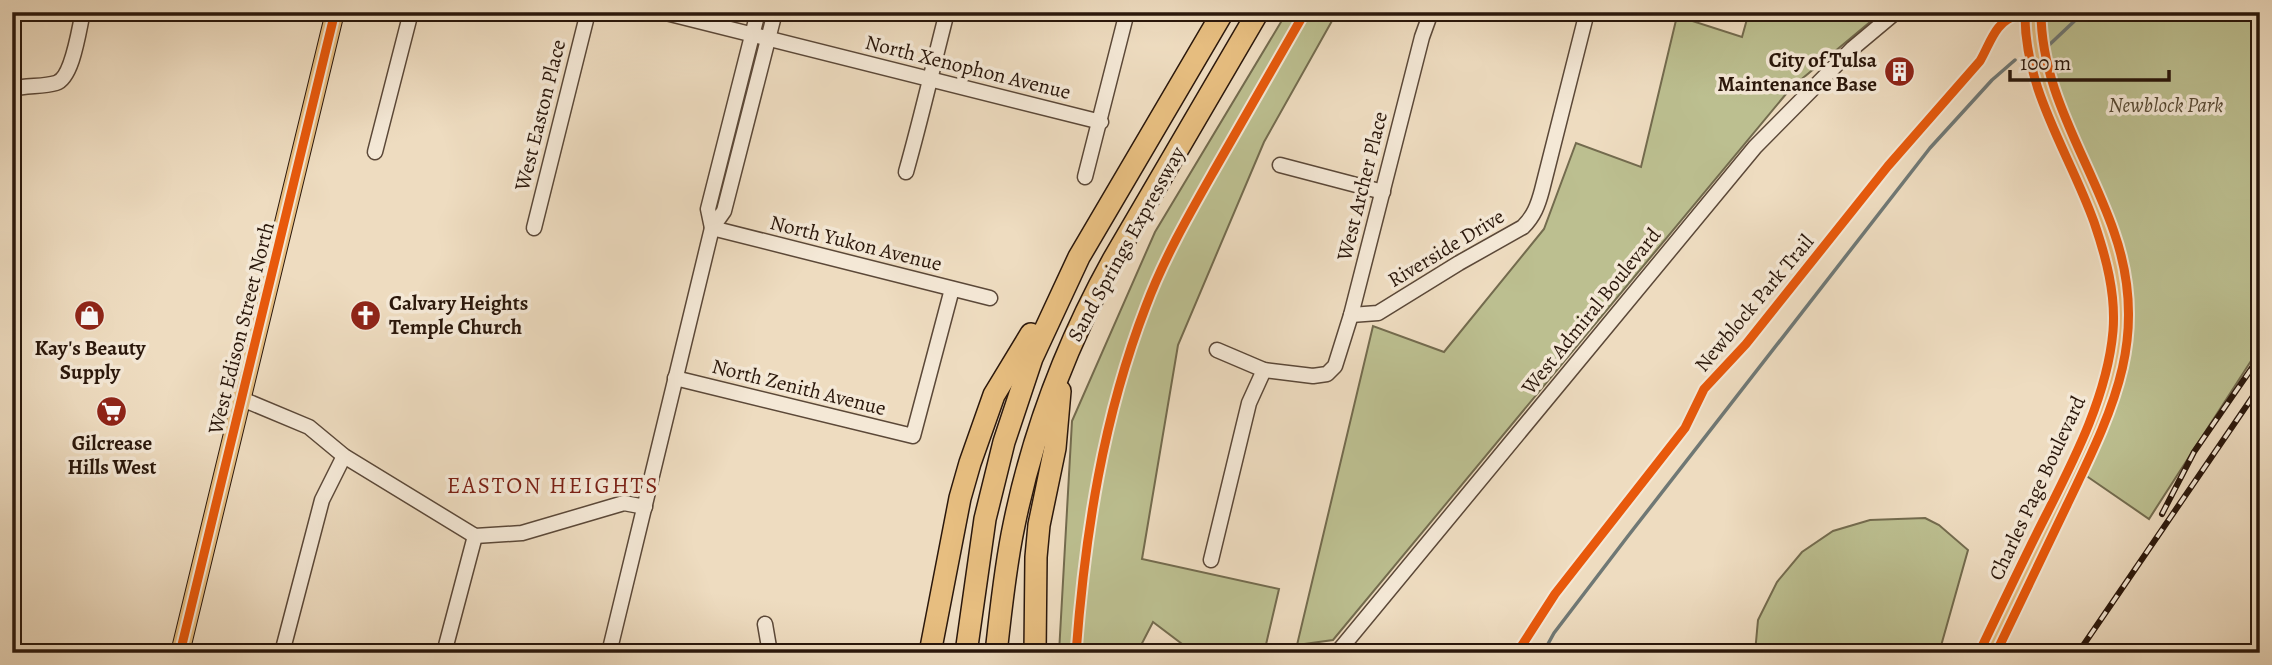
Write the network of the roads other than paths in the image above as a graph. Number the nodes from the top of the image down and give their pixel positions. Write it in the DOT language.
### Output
graph roads {
  1 [pos="83,12"];
  2 [pos="335,12"];
  3 [pos="411,12"];
  4 [pos="588,12"];
  5 [pos="662,12"];
  6 [pos="758,12"];
  7 [pos="775,12"];
  8 [pos="947,12"];
  9 [pos="1127,12"];
  10 [pos="1223,12"];
  11 [pos="1258,12"];
  12 [pos="1432,12"];
  13 [pos="1587,12"];
  14 [pos="1896,12"];
  15 [pos="2032,12"];
  16 [pos="752,35"];
  17 [pos="768,39"];
  18 [pos="929,79"];
  19 [pos="12,89"];
  20 [pos="1101,122"];
  21 [pos="375,152"];
  22 [pos="1280,165"];
  23 [pos="906,172"];
  24 [pos="1085,177"];
  25 [pos="1383,192"];
  26 [pos="534,228"];
  27 [pos="712,228"];
  28 [pos="1079,257"];
  29 [pos="952,289"];
  30 [pos="990,298"];
  31 [pos="1351,316"];
  32 [pos="1217,351"];
  33 [pos="1062,365"];
  34 [pos="1264,370"];
  35 [pos="675,378"];
  36 [pos="242,399"];
  37 [pos="344,456"];
  38 [pos="645,506"];
  39 [pos="475,536"];
  40 [pos="1211,560"];
  41 [pos="765,624"];
  42 [pos="284,645"];
  43 [pos="180,653"];
  44 [pos="444,653"];
  45 [pos="609,653"];
  46 [pos="769,653"];
  47 [pos="930,653"];
  48 [pos="966,653"];
  49 [pos="996,653"];
  50 [pos="1035,653"];
  51 [pos="1337,653"];
  52 [pos="1987,653"];
  1 -- 19 [label="street"];
  2 -- 36 [label="main road, West Edison Street North"];
  3 -- 21 [label="street"];
  4 -- 26 [label="street, West Easton Place"];
  5 -- 16 [label="street, North Xenophon Avenue"];
  6 -- 16 [label="street"];
  7 -- 17 [label="street"];
  8 -- 18 [label="street"];
  9 -- 20 [label="street"];
  10 -- 28 [label="highway, Sand Springs Expressway"];
  11 -- 33 [label="highway, Sand Springs Expressway"];
  12 -- 25 [label="street, West Archer Place"];
  13 -- 31 [label="street, Riverside Drive"];
  14 -- 51 [label="street, West Admiral Boulevard"];
  15 -- 52 [label="main road, Charles Page Boulevard"];
  16 -- 17 [label="street, North Xenophon Avenue"];
  16 -- 27 [label="street"];
  17 -- 18 [label="street, North Xenophon Avenue"];
  17 -- 27 [label="street"];
  18 -- 20 [label="street, North Xenophon Avenue"];
  18 -- 23 [label="street"];
  20 -- 24 [label="street"];
  22 -- 25 [label="street"];
  25 -- 31 [label="street, West Archer Place"];
  27 -- 29 [label="street, North Yukon Avenue"];
  27 -- 35 [label="street"];
  28 -- 47 [label="highway"];
  28 -- 48 [label="highway, Sand Springs Expressway"];
  29 -- 30 [label="street, North Yukon Avenue"];
  29 -- 35 [label="street, North Zenith Avenue"];
  31 -- 34 [label="street, West Archer Place"];
  32 -- 34 [label="street"];
  33 -- 49 [label="highway, Sand Springs Expressway"];
  33 -- 50 [label="highway"];
  34 -- 40 [label="street"];
  35 -- 38 [label="street"];
  36 -- 37 [label="street"];
  36 -- 43 [label="main road, West Edison Street North"];
  37 -- 39 [label="street"];
  37 -- 42 [label="street"];
  38 -- 39 [label="street"];
  38 -- 45 [label="street"];
  39 -- 44 [label="street"];
  41 -- 46 [label="street"];
}
